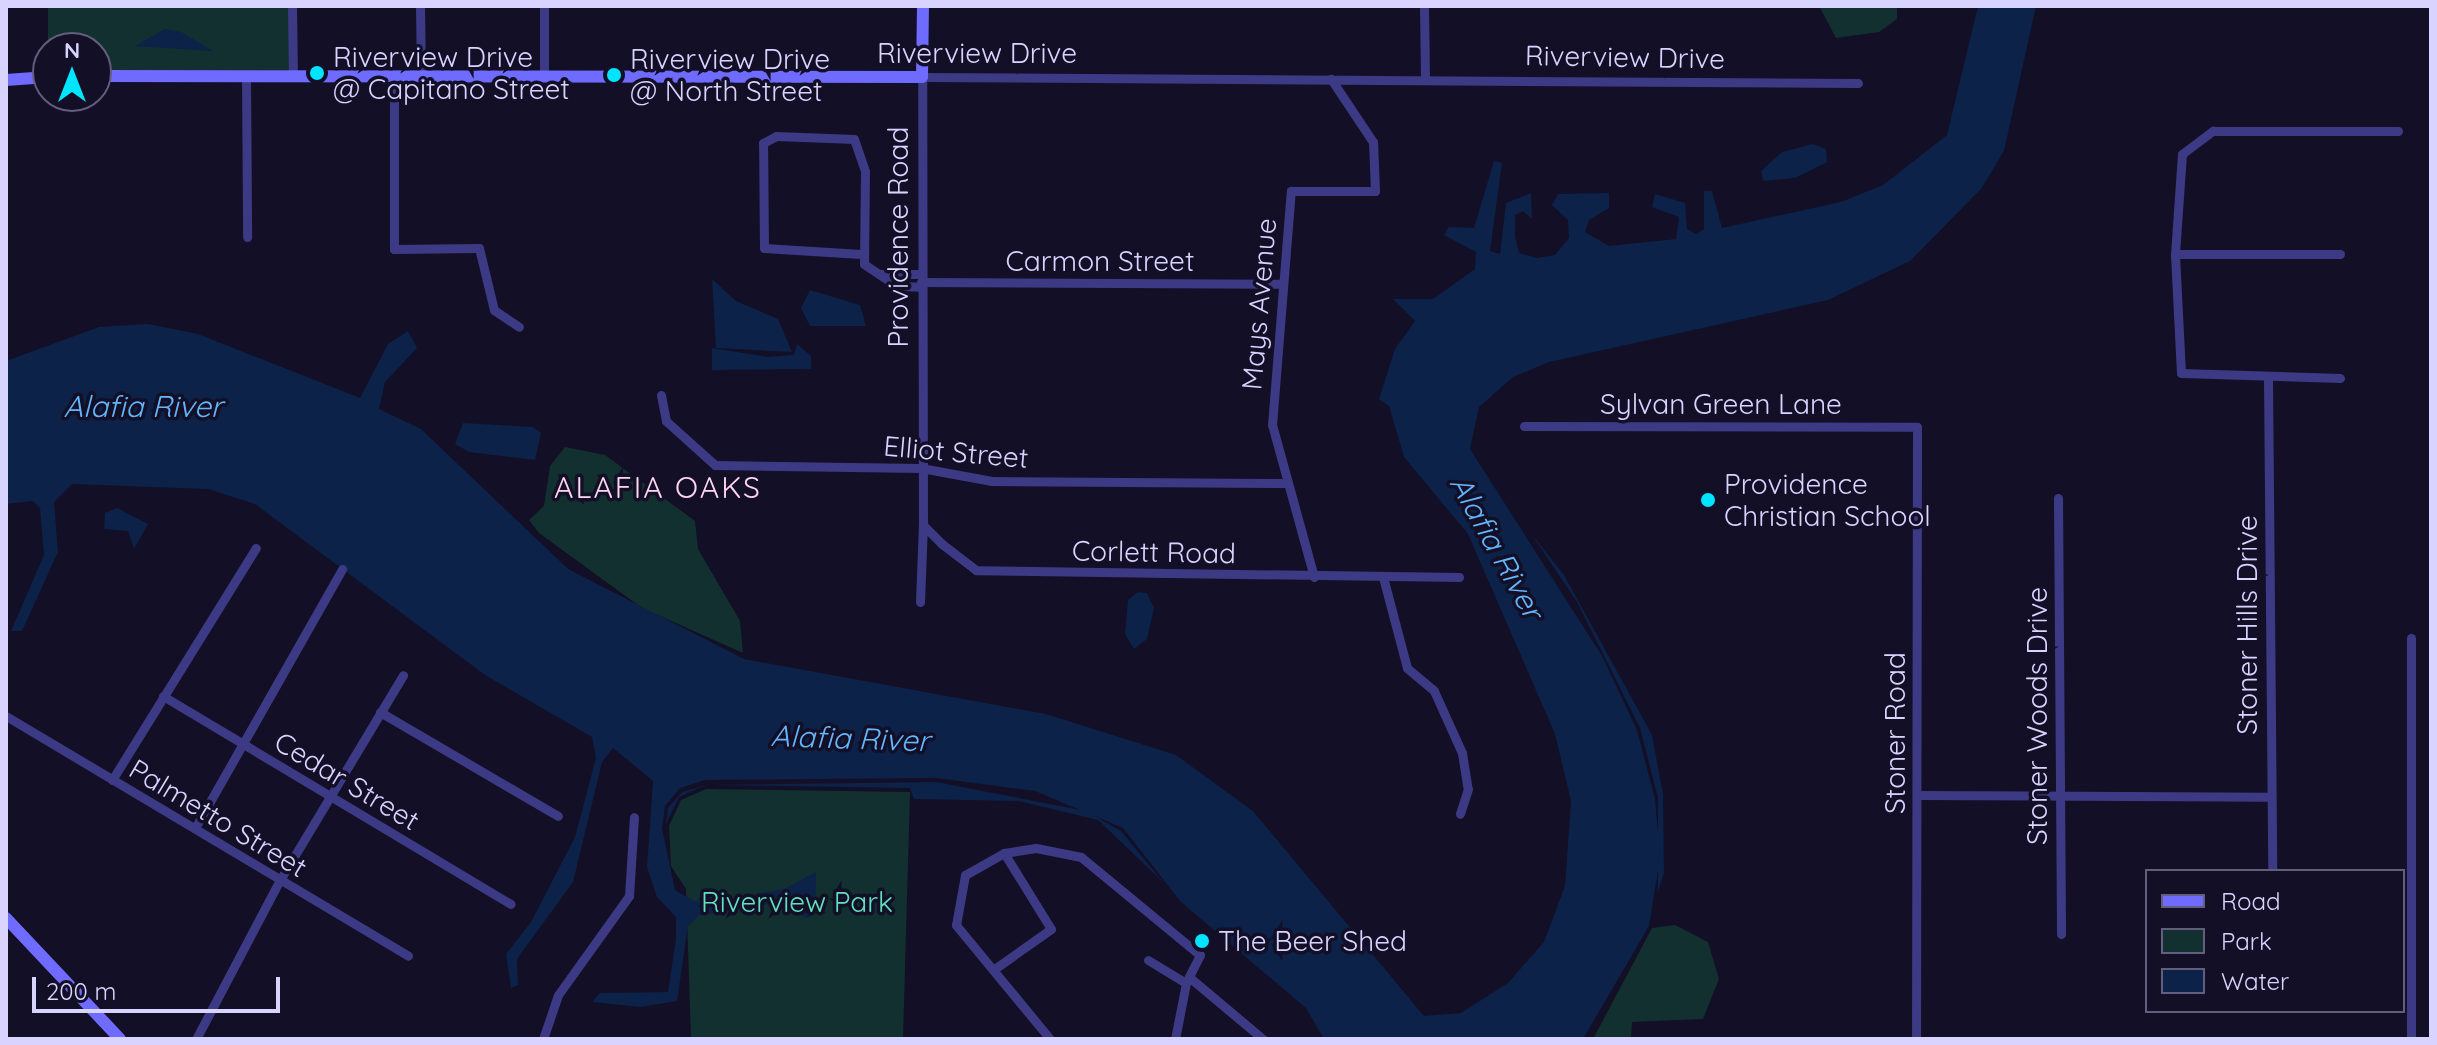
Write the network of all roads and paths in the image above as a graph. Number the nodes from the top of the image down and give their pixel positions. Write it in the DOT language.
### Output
graph roads {
  1 [pos="292,6"];
  2 [pos="420,6"];
  3 [pos="544,6"];
  4 [pos="923,6"];
  5 [pos="1424,6"];
  6 [pos="6,74"];
  7 [pos="32,75"];
  8 [pos="246,75"];
  9 [pos="293,75"];
  10 [pos="112,76"];
  11 [pos="394,76"];
  12 [pos="421,76"];
  13 [pos="544,76"];
  14 [pos="922,77"];
  15 [pos="32,78"];
  16 [pos="1331,79"];
  17 [pos="1425,79"];
  18 [pos="6,80"];
  19 [pos="1858,83"];
  20 [pos="2398,131"];
  21 [pos="247,237"];
  22 [pos="861,254"];
  23 [pos="2175,254"];
  24 [pos="2340,254"];
  25 [pos="921,281"];
  26 [pos="1279,284"];
  27 [pos="519,327"];
  28 [pos="2268,378"];
  29 [pos="2340,378"];
  30 [pos="661,395"];
  31 [pos="1524,426"];
  32 [pos="1917,427"];
  33 [pos="921,468"];
  34 [pos="1285,483"];
  35 [pos="2058,498"];
  36 [pos="923,525"];
  37 [pos="256,548"];
  38 [pos="342,569"];
  39 [pos="1314,577"];
  40 [pos="1383,577"];
  41 [pos="1459,577"];
  42 [pos="920,602"];
  43 [pos="2411,638"];
  44 [pos="403,675"];
  45 [pos="163,696"];
  46 [pos="380,712"];
  47 [pos="6,716"];
  48 [pos="244,746"];
  49 [pos="112,780"];
  50 [pos="329,795"];
  51 [pos="1917,795"];
  52 [pos="2060,795"];
  53 [pos="2269,797"];
  54 [pos="1460,814"];
  55 [pos="558,816"];
  56 [pos="634,817"];
  57 [pos="195,828"];
  58 [pos="1004,853"];
  59 [pos="2272,869"];
  60 [pos="280,880"];
  61 [pos="510,904"];
  62 [pos="6,918"];
  63 [pos="2061,934"];
  64 [pos="408,956"];
  65 [pos="1148,960"];
  66 [pos="993,970"];
  67 [pos="1187,980"];
  68 [pos="120,1039"];
  69 [pos="196,1039"];
  70 [pos="543,1039"];
  71 [pos="1050,1039"];
  72 [pos="1175,1039"];
  73 [pos="1263,1039"];
  74 [pos="1916,1039"];
  75 [pos="2411,1039"];
  1 -- 9 [label="street"];
  2 -- 12 [label="street"];
  3 -- 13 [label="street"];
  4 -- 14 [label="street, Providence Road"];
  5 -- 17 [label="street"];
  6 -- 7 [label="street"];
  8 -- 9 [label="street, Riverview Drive"];
  8 -- 10 [label="street, Riverview Drive"];
  8 -- 21 [label="street"];
  9 -- 11 [label="street, Riverview Drive"];
  11 -- 12 [label="street, Riverview Drive"];
  11 -- 27 [label="street"];
  12 -- 13 [label="street, Riverview Drive"];
  13 -- 14 [label="street, Riverview Drive"];
  14 -- 16 [label="street, Riverview Drive"];
  14 -- 25 [label="street, Providence Road"];
  15 -- 18 [label="street"];
  16 -- 17 [label="street, Riverview Drive"];
  16 -- 26 [label="street, Mays Avenue"];
  17 -- 19 [label="street, Riverview Drive"];
  20 -- 23 [label="street"];
  22 -- 22 [label="street"];
  22 -- 25 [label="street, Carmon Street"];
  23 -- 24 [label="street"];
  23 -- 28 [label="street"];
  25 -- 26 [label="street, Carmon Street"];
  25 -- 33 [label="street, Providence Road"];
  26 -- 34 [label="street, Mays Avenue"];
  28 -- 29 [label="street"];
  28 -- 53 [label="street, Stoner Hills Drive"];
  30 -- 33 [label="street, Elliot Street"];
  31 -- 32 [label="street, Sylvan Green Lane"];
  32 -- 51 [label="street, Stoner Road"];
  33 -- 34 [label="street, Elliot Street"];
  33 -- 36 [label="street"];
  34 -- 39 [label="street, Mays Avenue"];
  35 -- 52 [label="street, Stoner Woods Drive"];
  36 -- 39 [label="street, Corlett Road"];
  36 -- 42 [label="street"];
  37 -- 45 [label="street"];
  38 -- 48 [label="street"];
  39 -- 40 [label="street, Corlett Road"];
  40 -- 41 [label="street, Corlett Road"];
  40 -- 54 [label="street"];
  43 -- 75 [label="street"];
  44 -- 46 [label="street"];
  45 -- 48 [label="street, Cedar Street"];
  45 -- 49 [label="street"];
  46 -- 50 [label="street"];
  46 -- 55 [label="street"];
  47 -- 49 [label="street, Palmetto Street"];
  48 -- 50 [label="street, Cedar Street"];
  48 -- 57 [label="street"];
  49 -- 57 [label="street, Palmetto Street"];
  50 -- 60 [label="street"];
  50 -- 61 [label="street, Cedar Street"];
  51 -- 52 [label="street"];
  51 -- 74 [label="street, Stoner Road"];
  52 -- 53 [label="street"];
  52 -- 63 [label="street, Stoner Woods Drive"];
  53 -- 59 [label="street, Stoner Hills Drive"];
  56 -- 70 [label="street"];
  57 -- 60 [label="street, Palmetto Street"];
  58 -- 66 [label="street"];
  58 -- 66 [label="street"];
  58 -- 67 [label="street"];
  60 -- 64 [label="street, Palmetto Street"];
  60 -- 69 [label="street"];
  62 -- 68 [label="street"];
  65 -- 67 [label="street"];
  66 -- 71 [label="street"];
  67 -- 72 [label="street"];
  67 -- 73 [label="street"];
}
